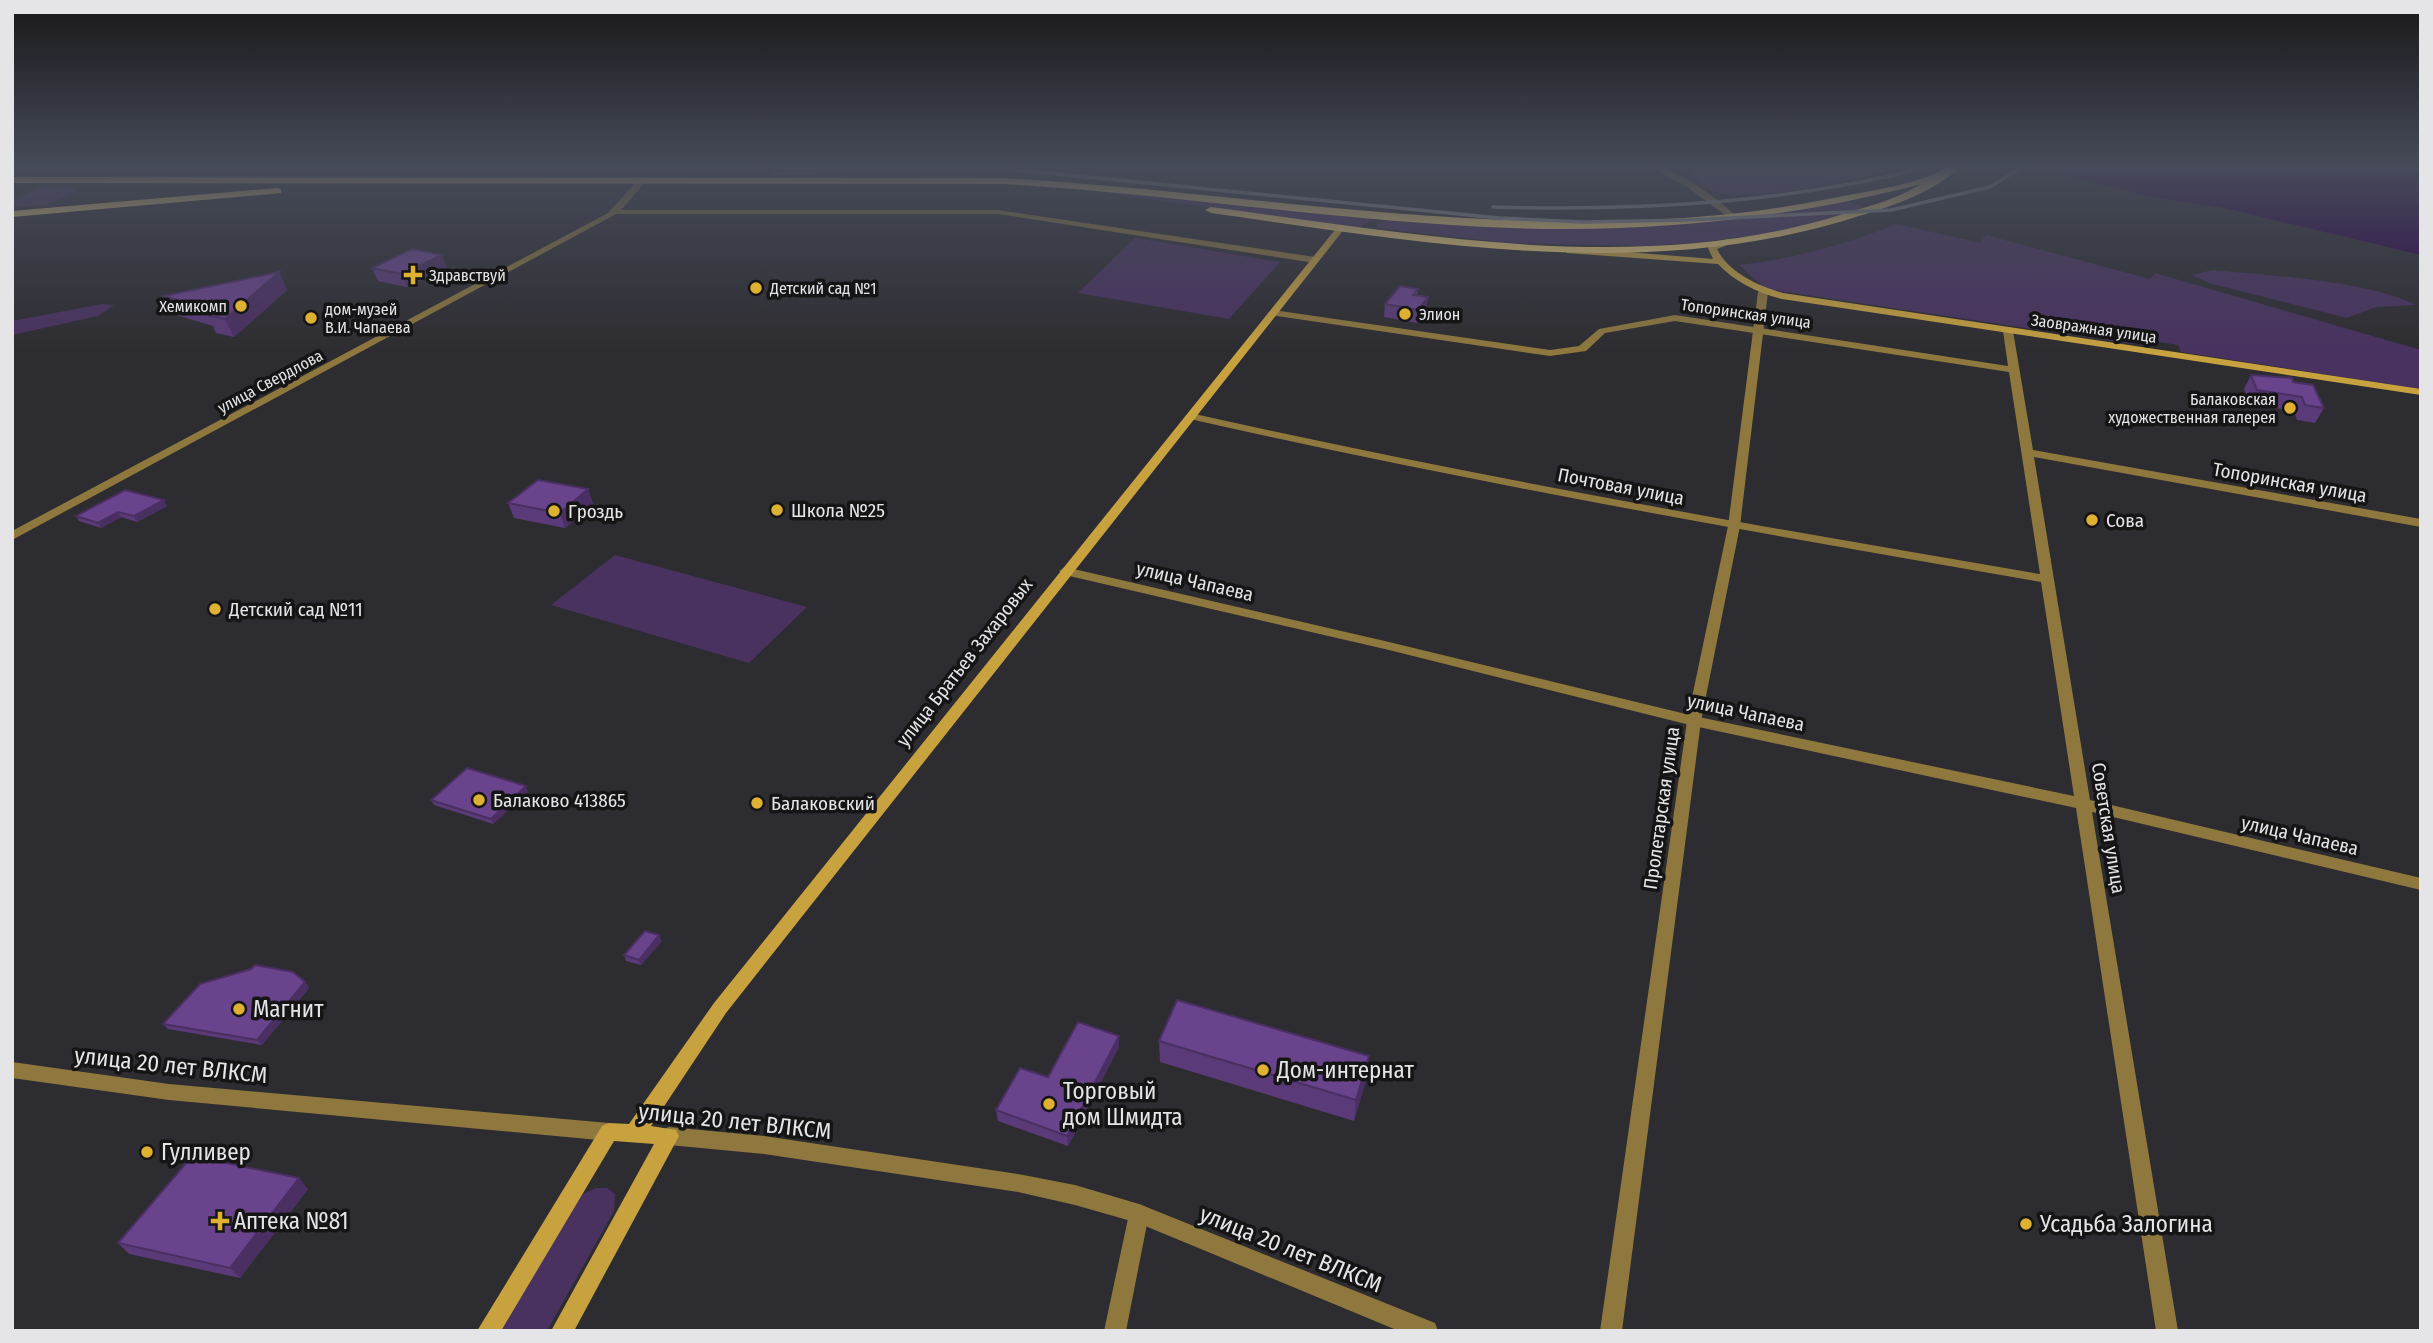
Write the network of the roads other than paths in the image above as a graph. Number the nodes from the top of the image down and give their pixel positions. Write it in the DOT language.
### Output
graph roads {
  1 [pos="586,228"];
  2 [pos="1102,228"];
  3 [pos="1341,228"];
  4 [pos="1371,228"];
  5 [pos="1813,228"];
  6 [pos="1377,232"];
  7 [pos="1727,242"];
  8 [pos="1538,247"];
  9 [pos="1315,260"];
  10 [pos="1722,262"];
  11 [pos="1763,292"];
  12 [pos="1273,313"];
  13 [pos="1756,330"];
  14 [pos="2008,331"];
  15 [pos="2015,370"];
  16 [pos="2421,392"];
  17 [pos="1190,416"];
  18 [pos="2029,453"];
  19 [pos="2421,523"];
  20 [pos="1734,526"];
  21 [pos="12,536"];
  22 [pos="1065,571"];
  23 [pos="2048,579"];
  24 [pos="1694,721"];
  25 [pos="2084,804"];
  26 [pos="2421,884"];
  27 [pos="12,1070"];
  28 [pos="609,1132"];
  29 [pos="634,1134"];
  30 [pos="669,1136"];
  31 [pos="1139,1214"];
  32 [pos="488,1331"];
  33 [pos="562,1331"];
  34 [pos="1115,1331"];
  35 [pos="1427,1331"];
  36 [pos="1611,1331"];
  37 [pos="2167,1331"];
  1 -- 21 [label="street, улица Свердлова"];
  2 -- 9 [label="street"];
  3 -- 6 [label="highway"];
  3 -- 9 [label="main road, улица Братьев Захаровых"];
  4 -- 6 [label="highway"];
  5 -- 7 [label="highway"];
  6 -- 8 [label="highway"];
  7 -- 8 [label="highway"];
  7 -- 10 [label="main road"];
  8 -- 10 [label="main road"];
  9 -- 12 [label="main road, улица Братьев Захаровых"];
  10 -- 11 [label="main road"];
  11 -- 13 [label="street, Пролетарская улица"];
  11 -- 14 [label="main road, Заовражная улица"];
  12 -- 13 [label="street, Топоринская улица"];
  12 -- 17 [label="main road, улица Братьев Захаровых"];
  13 -- 15 [label="street, Топоринская улица"];
  13 -- 20 [label="street, Пролетарская улица"];
  14 -- 15 [label="street, Советская улица"];
  14 -- 16 [label="main road, Заовражная улица"];
  15 -- 18 [label="street, Советская улица"];
  17 -- 20 [label="street, Почтовая улица"];
  17 -- 22 [label="main road, улица Братьев Захаровых"];
  18 -- 19 [label="street, Топоринская улица"];
  18 -- 23 [label="street, Советская улица"];
  20 -- 23 [label="street, Почтовая улица"];
  20 -- 24 [label="street, Пролетарская улица"];
  22 -- 24 [label="street, улица Чапаева"];
  22 -- 29 [label="main road, улица Братьев Захаровых"];
  23 -- 25 [label="street, Советская улица"];
  24 -- 25 [label="street, улица Чапаева"];
  24 -- 36 [label="street, Пролетарская улица"];
  25 -- 26 [label="street, улица Чапаева"];
  25 -- 37 [label="street, Советская улица"];
  27 -- 28 [label="street, улица 20 лет ВЛКСМ"];
  28 -- 29 [label="main road, улица 20 лет ВЛКСМ"];
  28 -- 32 [label="main road"];
  29 -- 30 [label="main road, улица 20 лет ВЛКСМ"];
  30 -- 31 [label="street, улица 20 лет ВЛКСМ"];
  30 -- 33 [label="main road"];
  31 -- 34 [label="street"];
  31 -- 35 [label="street, улица 20 лет ВЛКСМ"];
}
